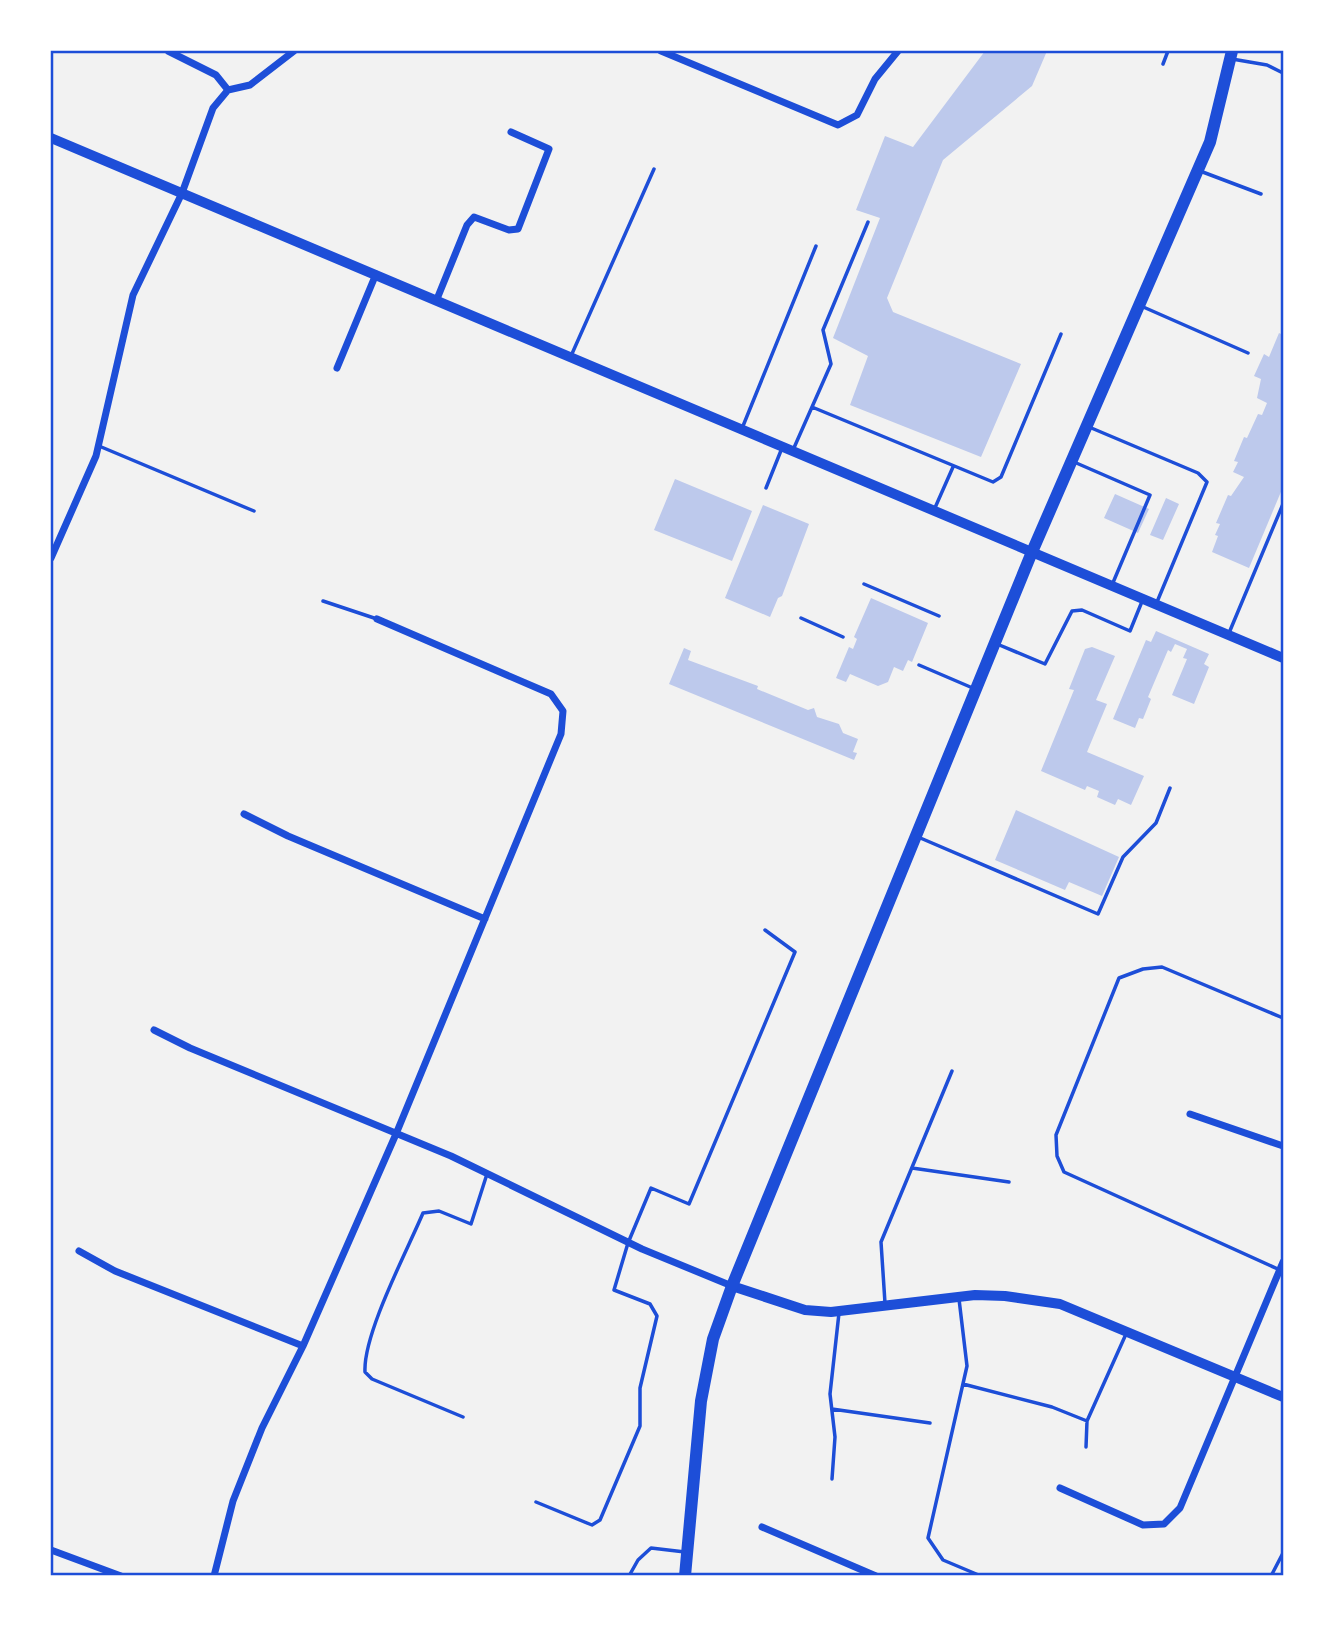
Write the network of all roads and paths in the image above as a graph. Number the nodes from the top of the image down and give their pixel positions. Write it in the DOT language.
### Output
graph roads {
  1 [pos="168,51"];
  2 [pos="294,51"];
  3 [pos="661,51"];
  4 [pos="898,51"];
  5 [pos="1168,51"];
  6 [pos="1231,55"];
  7 [pos="1163,64"];
  8 [pos="1283,73"];
  9 [pos="228,90"];
  10 [pos="511,132"];
  11 [pos="51,138"];
  12 [pos="654,169"];
  13 [pos="1198,170"];
  14 [pos="182,192"];
  15 [pos="1261,194"];
  16 [pos="868,222"];
  17 [pos="816,246"];
  18 [pos="376,274"];
  19 [pos="437,299"];
  20 [pos="1139,305"];
  21 [pos="1061,334"];
  22 [pos="1248,353"];
  23 [pos="571,356"];
  24 [pos="337,368"];
  25 [pos="812,407"];
  26 [pos="1087,426"];
  27 [pos="742,428"];
  28 [pos="99,446"];
  29 [pos="788,448"];
  30 [pos="1072,461"];
  31 [pos="953,467"];
  32 [pos="766,488"];
  33 [pos="1283,504"];
  34 [pos="934,510"];
  35 [pos="254,512"];
  36 [pos="1032,552"];
  37 [pos="51,556"];
  38 [pos="864,584"];
  39 [pos="1111,585"];
  40 [pos="1143,599"];
  41 [pos="323,601"];
  42 [pos="1156,604"];
  43 [pos="939,616"];
  44 [pos="801,618"];
  45 [pos="377,619"];
  46 [pos="1228,635"];
  47 [pos="842,637"];
  48 [pos="995,643"];
  49 [pos="1283,658"];
  50 [pos="919,665"];
  51 [pos="976,690"];
  52 [pos="1170,788"];
  53 [pos="244,814"];
  54 [pos="916,836"];
  55 [pos="485,919"];
  56 [pos="765,930"];
  57 [pos="1283,1017"];
  58 [pos="154,1031"];
  59 [pos="952,1071"];
  60 [pos="1191,1114"];
  61 [pos="396,1134"];
  62 [pos="1283,1146"];
  63 [pos="912,1168"];
  64 [pos="487,1174"];
  65 [pos="1009,1182"];
  66 [pos="628,1243"];
  67 [pos="79,1251"];
  68 [pos="1282,1266"];
  69 [pos="732,1286"];
  70 [pos="959,1297"];
  71 [pos="885,1306"];
  72 [pos="840,1311"];
  73 [pos="1127,1332"];
  74 [pos="303,1346"];
  75 [pos="1236,1377"];
  76 [pos="963,1384"];
  77 [pos="1283,1397"];
  78 [pos="832,1409"];
  79 [pos="463,1417"];
  80 [pos="1087,1421"];
  81 [pos="930,1423"];
  82 [pos="1086,1447"];
  83 [pos="832,1479"];
  84 [pos="1060,1488"];
  85 [pos="536,1502"];
  86 [pos="762,1527"];
  87 [pos="51,1550"];
  88 [pos="687,1552"];
  89 [pos="1283,1553"];
  90 [pos="121,1576"];
  91 [pos="214,1576"];
  92 [pos="629,1576"];
  93 [pos="685,1576"];
  94 [pos="876,1576"];
  95 [pos="981,1576"];
  96 [pos="1271,1576"];
  1 -- 9 [label="street"];
  2 -- 9 [label="street"];
  3 -- 4 [label="street"];
  5 -- 7 [label="lane"];
  6 -- 8 [label="lane"];
  6 -- 13 [label="main road"];
  9 -- 14 [label="street"];
  10 -- 19 [label="street"];
  11 -- 14 [label="street"];
  12 -- 23 [label="lane"];
  13 -- 15 [label="lane"];
  13 -- 20 [label="main road"];
  14 -- 18 [label="street"];
  14 -- 28 [label="street"];
  16 -- 25 [label="lane"];
  17 -- 27 [label="lane"];
  18 -- 19 [label="street"];
  18 -- 24 [label="street"];
  19 -- 23 [label="street"];
  20 -- 22 [label="lane"];
  20 -- 26 [label="main road"];
  21 -- 31 [label="lane"];
  23 -- 27 [label="street"];
  25 -- 29 [label="lane"];
  25 -- 31 [label="lane"];
  26 -- 30 [label="main road"];
  26 -- 42 [label="lane"];
  27 -- 29 [label="street"];
  28 -- 35 [label="lane"];
  28 -- 37 [label="street"];
  29 -- 32 [label="lane"];
  29 -- 34 [label="street"];
  30 -- 36 [label="main road"];
  30 -- 39 [label="lane"];
  31 -- 34 [label="lane"];
  33 -- 46 [label="lane"];
  34 -- 36 [label="street"];
  36 -- 39 [label="street"];
  36 -- 48 [label="main road"];
  38 -- 43 [label="lane"];
  39 -- 40 [label="street"];
  40 -- 42 [label="street"];
  40 -- 48 [label="lane"];
  41 -- 45 [label="lane"];
  42 -- 46 [label="street"];
  44 -- 47 [label="lane"];
  45 -- 55 [label="street"];
  46 -- 49 [label="street"];
  48 -- 51 [label="main road"];
  50 -- 51 [label="lane"];
  51 -- 54 [label="main road"];
  52 -- 54 [label="lane"];
  53 -- 55 [label="street"];
  54 -- 69 [label="main road"];
  55 -- 61 [label="street"];
  56 -- 66 [label="lane"];
  57 -- 68 [label="lane"];
  58 -- 61 [label="street"];
  59 -- 63 [label="lane"];
  60 -- 62 [label="street"];
  61 -- 64 [label="street"];
  61 -- 74 [label="street"];
  63 -- 65 [label="lane"];
  63 -- 71 [label="lane"];
  64 -- 66 [label="street"];
  64 -- 79 [label="lane"];
  66 -- 69 [label="street"];
  66 -- 85 [label="lane"];
  67 -- 74 [label="street"];
  68 -- 75 [label="street"];
  69 -- 72 [label="street"];
  69 -- 88 [label="main road"];
  70 -- 71 [label="street"];
  70 -- 73 [label="street"];
  70 -- 76 [label="lane"];
  71 -- 72 [label="street"];
  72 -- 78 [label="lane"];
  73 -- 75 [label="street"];
  73 -- 80 [label="lane"];
  74 -- 91 [label="street"];
  75 -- 77 [label="street"];
  75 -- 84 [label="street"];
  76 -- 80 [label="lane"];
  76 -- 95 [label="lane"];
  78 -- 81 [label="lane"];
  78 -- 83 [label="lane"];
  80 -- 82 [label="lane"];
  86 -- 94 [label="street"];
  87 -- 90 [label="street"];
  88 -- 92 [label="lane"];
  88 -- 93 [label="main road"];
  89 -- 96 [label="lane"];
}
